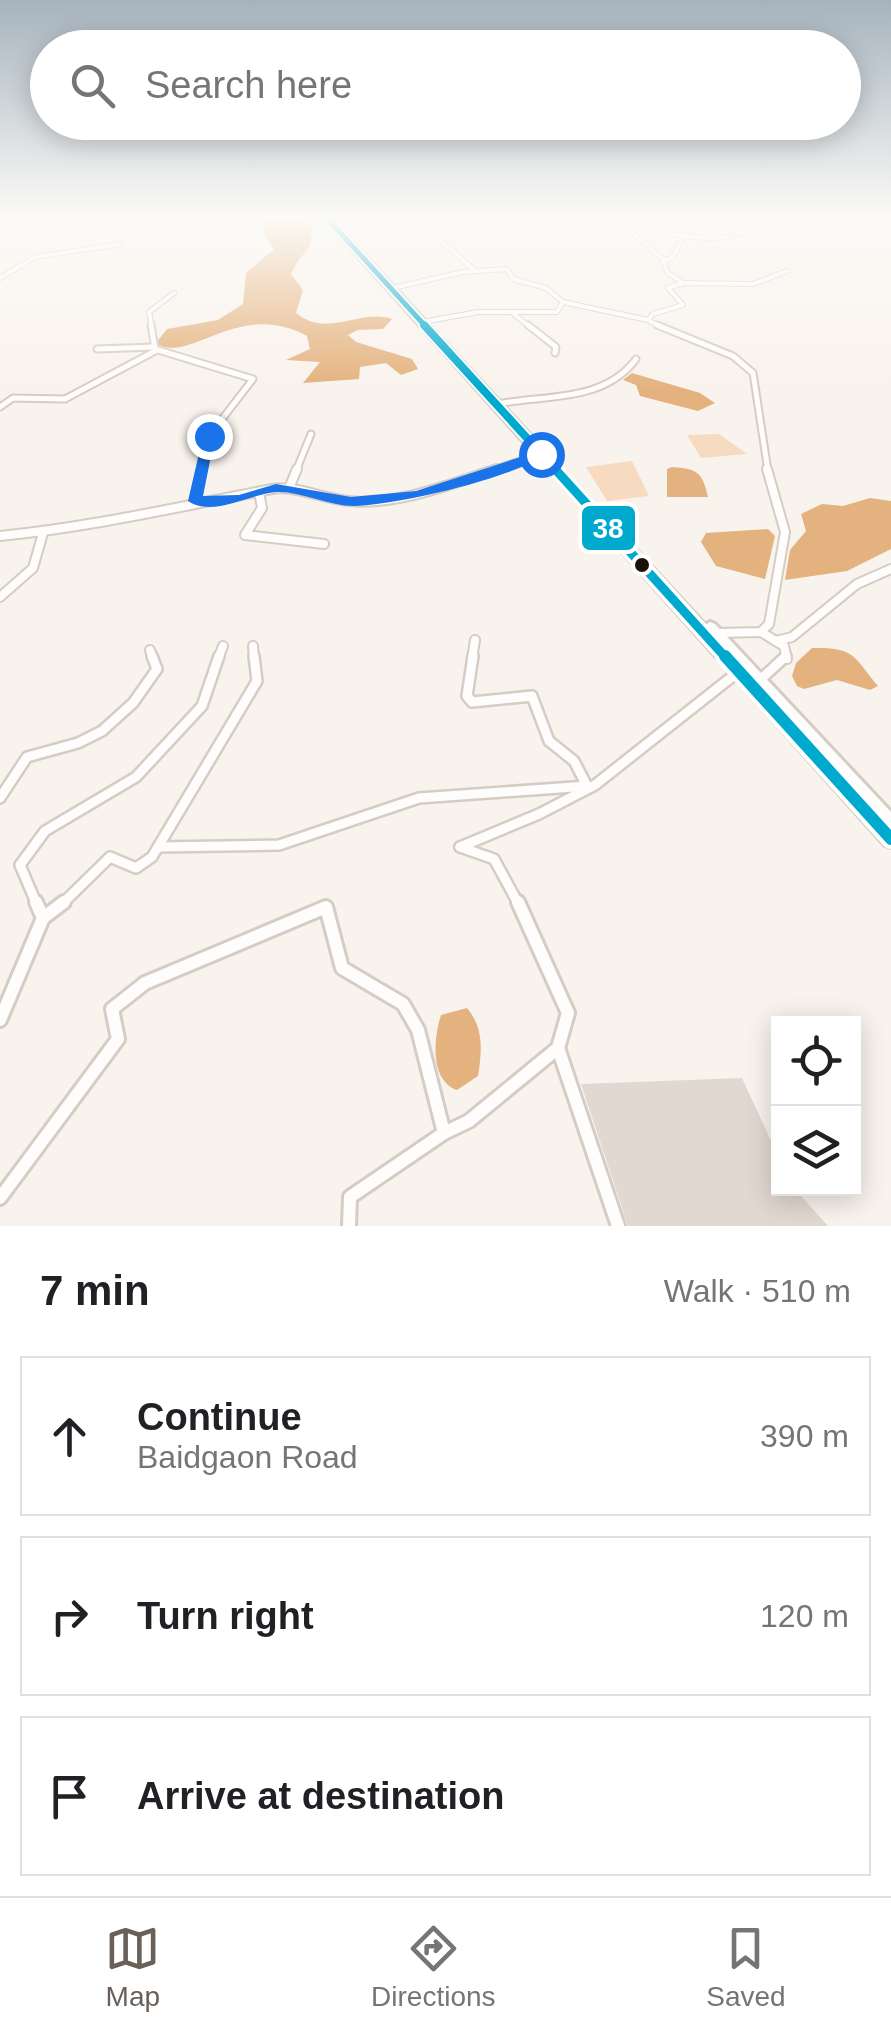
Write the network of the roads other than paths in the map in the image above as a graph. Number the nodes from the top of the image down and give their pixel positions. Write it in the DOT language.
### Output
graph roads {
  1 [pos="381,274"];
  2 [pos="384,274"];
  3 [pos="442,274"];
  4 [pos="510,274"];
  5 [pos="671,274"];
  6 [pos="781,274"];
  7 [pos="683,284"];
  8 [pos="397,288"];
  9 [pos="174,292"];
  10 [pos="563,302"];
  11 [pos="514,314"];
  12 [pos="648,320"];
  13 [pos="428,321"];
  14 [pos="156,348"];
  15 [pos="97,349"];
  16 [pos="554,353"];
  17 [pos="636,359"];
  18 [pos="504,403"];
  19 [pos="0,407"];
  20 [pos="312,434"];
  21 [pos="541,454"];
  22 [pos="289,488"];
  23 [pos="259,492"];
  24 [pos="195,501"];
  25 [pos="43,532"];
  26 [pos="0,536"];
  27 [pos="324,544"];
  28 [pos="891,570"];
  29 [pos="0,597"];
  30 [pos="761,632"];
  31 [pos="716,633"];
  32 [pos="476,640"];
  33 [pos="776,642"];
  34 [pos="223,646"];
  35 [pos="253,646"];
  36 [pos="150,650"];
  37 [pos="738,672"];
  38 [pos="760,680"];
  39 [pos="588,786"];
  40 [pos="0,798"];
  41 [pos="891,822"];
  42 [pos="891,839"];
  43 [pos="158,846"];
  44 [pos="43,918"];
  45 [pos="0,1020"];
  46 [pos="558,1048"];
  47 [pos="444,1133"];
  48 [pos="0,1198"];
  49 [pos="349,1226"];
  50 [pos="618,1226"];
  1 -- 21 [label="highway"];
  2 -- 8 [label="highway"];
  3 -- 8 [label="street"];
  4 -- 10 [label="street"];
  5 -- 7 [label="street"];
  6 -- 7 [label="street"];
  7 -- 12 [label="street"];
  8 -- 13 [label="highway"];
  9 -- 14 [label="street"];
  10 -- 11 [label="street"];
  10 -- 12 [label="street"];
  11 -- 13 [label="street"];
  11 -- 16 [label="street"];
  12 -- 30 [label="street"];
  13 -- 18 [label="highway"];
  14 -- 15 [label="street"];
  14 -- 19 [label="street"];
  14 -- 24 [label="street"];
  17 -- 18 [label="street"];
  18 -- 31 [label="highway"];
  20 -- 22 [label="street"];
  21 -- 22 [label="street"];
  21 -- 37 [label="highway"];
  22 -- 23 [label="street"];
  23 -- 24 [label="street"];
  23 -- 27 [label="street"];
  24 -- 25 [label="street"];
  25 -- 26 [label="street"];
  25 -- 29 [label="street"];
  28 -- 33 [label="street"];
  30 -- 31 [label="street"];
  30 -- 33 [label="street"];
  31 -- 38 [label="highway"];
  32 -- 39 [label="street"];
  33 -- 38 [label="street"];
  34 -- 44 [label="street"];
  35 -- 43 [label="street"];
  36 -- 40 [label="street"];
  37 -- 39 [label="street"];
  37 -- 42 [label="highway"];
  38 -- 41 [label="highway"];
  39 -- 43 [label="street"];
  39 -- 46 [label="street"];
  43 -- 44 [label="street"];
  44 -- 45 [label="street"];
  46 -- 47 [label="street"];
  46 -- 50 [label="street"];
  47 -- 48 [label="street"];
  47 -- 49 [label="street"];
}
